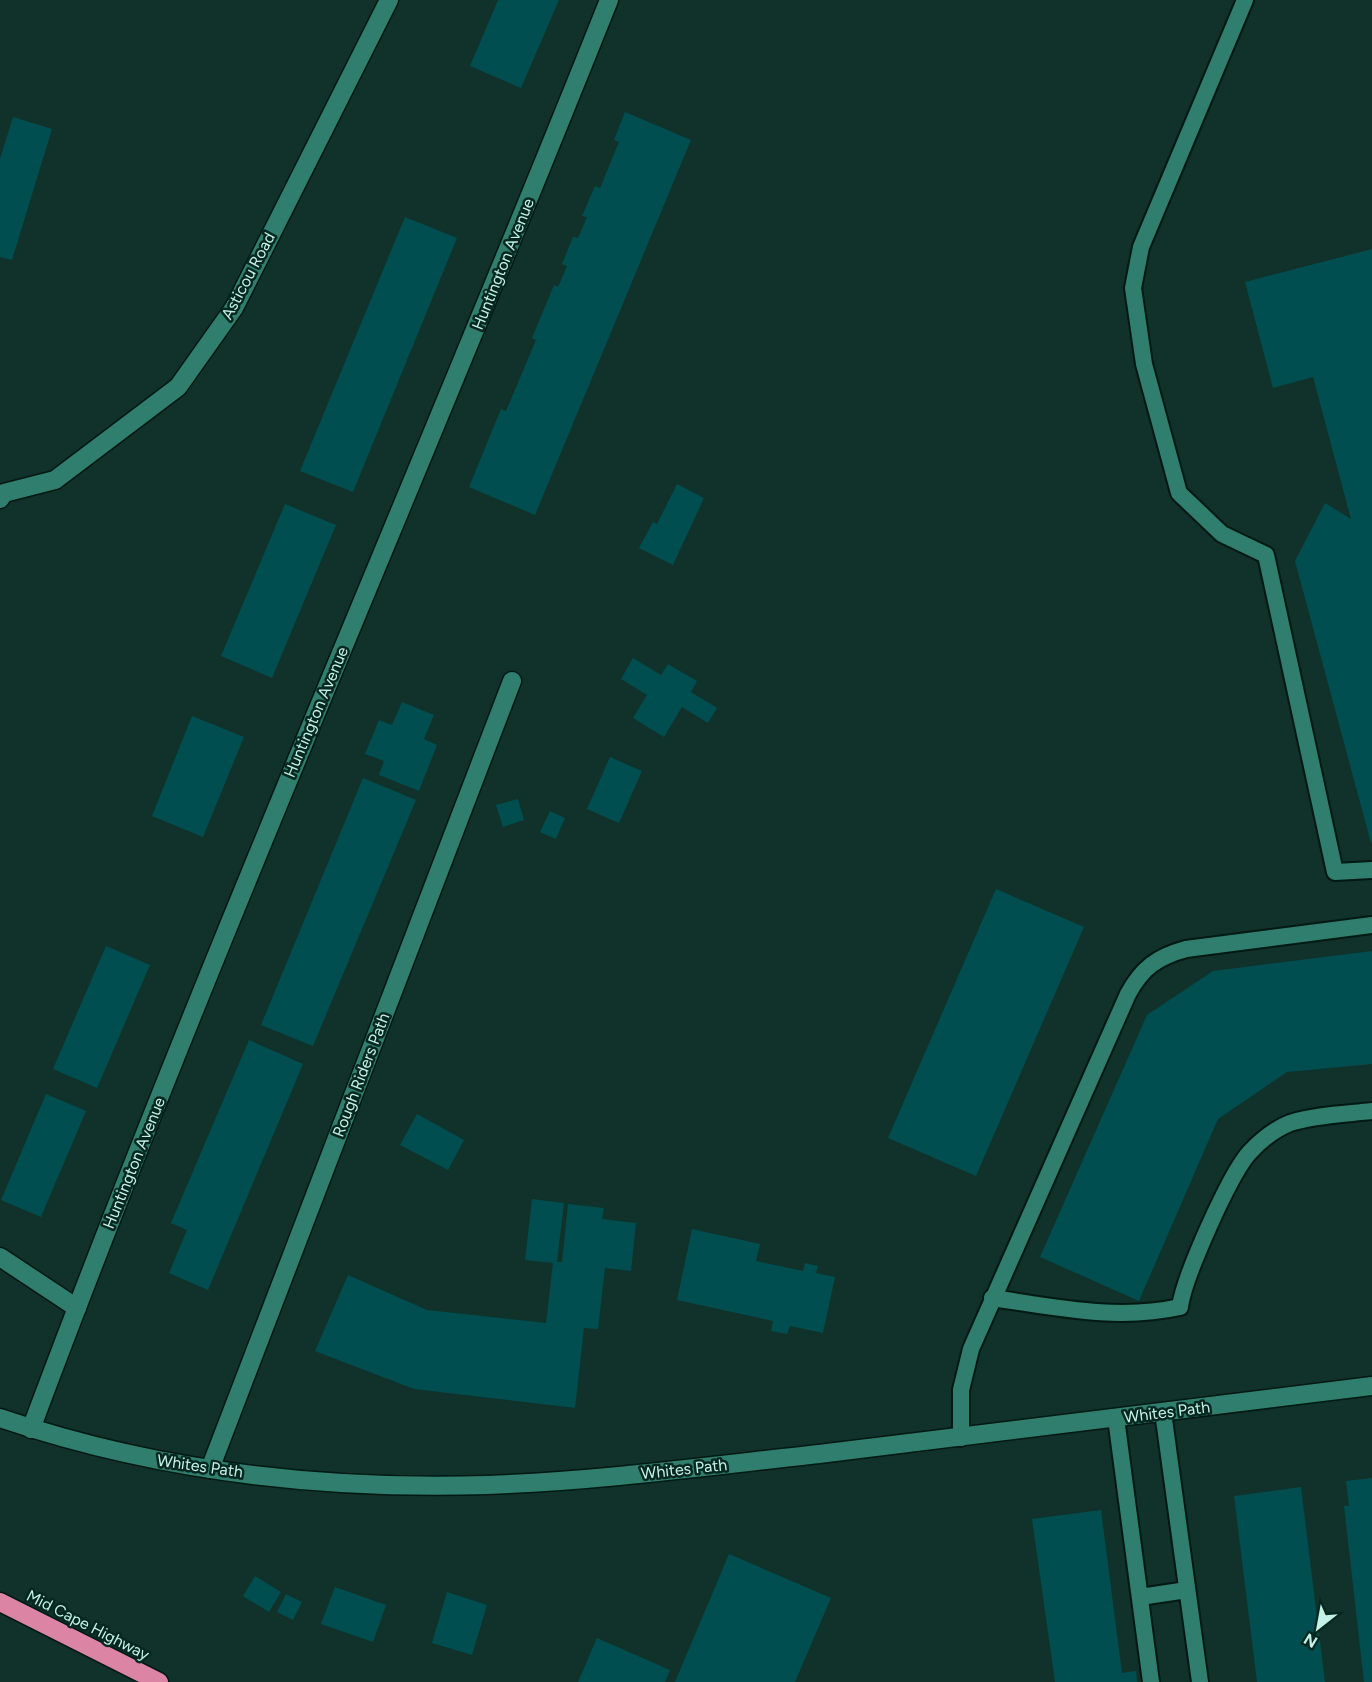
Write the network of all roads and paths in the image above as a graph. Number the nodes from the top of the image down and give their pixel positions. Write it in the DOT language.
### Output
graph roads {
  1 [pos="388,0"];
  2 [pos="609,0"];
  3 [pos="1245,0"];
  4 [pos="0,499"];
  5 [pos="512,681"];
  6 [pos="1372,870"];
  7 [pos="1372,925"];
  8 [pos="1372,1111"];
  9 [pos="0,1257"];
  10 [pos="992,1298"];
  11 [pos="77,1308"];
  12 [pos="1372,1386"];
  13 [pos="1163,1412"];
  14 [pos="0,1418"];
  15 [pos="1116,1418"];
  16 [pos="32,1429"];
  17 [pos="961,1438"];
  18 [pos="210,1469"];
  19 [pos="1186,1590"];
  20 [pos="1140,1597"];
  21 [pos="0,1602"];
  22 [pos="159,1682"];
  23 [pos="1151,1682"];
  24 [pos="1200,1682"];
  1 -- 4 [label="street, Asticou Road"];
  2 -- 11 [label="street, Huntington Avenue"];
  3 -- 6 [label="lane"];
  5 -- 18 [label="street, Rough Riders Path"];
  7 -- 10 [label="lane"];
  8 -- 10 [label="lane"];
  9 -- 11 [label="street"];
  10 -- 17 [label="lane"];
  11 -- 16 [label="street, Huntington Avenue"];
  12 -- 13 [label="street, Whites Path"];
  13 -- 15 [label="street, Whites Path"];
  13 -- 19 [label="lane"];
  14 -- 16 [label="street, Whites Path"];
  15 -- 17 [label="street, Whites Path"];
  15 -- 20 [label="lane"];
  16 -- 18 [label="street, Whites Path"];
  17 -- 18 [label="street, Whites Path"];
  19 -- 20 [label="lane"];
  19 -- 24 [label="lane"];
  20 -- 23 [label="lane"];
  21 -- 22 [label="highway, Mid Cape Highway"];
}
